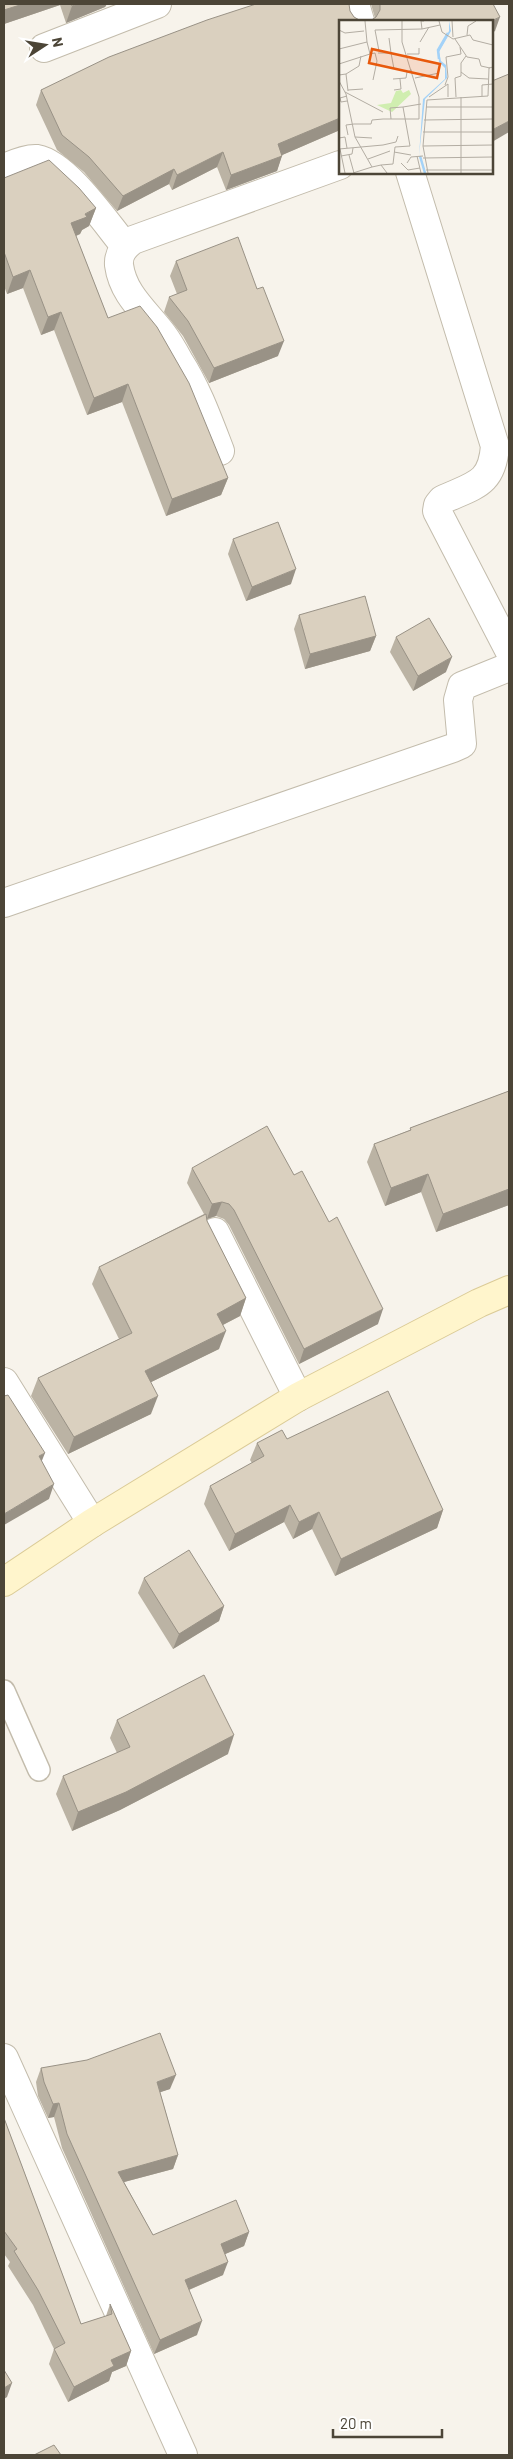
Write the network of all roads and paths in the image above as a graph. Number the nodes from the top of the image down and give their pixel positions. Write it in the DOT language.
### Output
graph roads {
  1 [pos="157,4"];
  2 [pos="355,4"];
  3 [pos="360,20"];
  4 [pos="44,48"];
  5 [pos="339,165"];
  6 [pos="4,168"];
  7 [pos="411,174"];
  8 [pos="125,246"];
  9 [pos="220,451"];
  10 [pos="509,650"];
  11 [pos="509,667"];
  12 [pos="4,903"];
  13 [pos="215,1232"];
  14 [pos="509,1290"];
  15 [pos="4,1382"];
  16 [pos="298,1397"];
  17 [pos="92,1523"];
  18 [pos="4,1582"];
  19 [pos="4,1691"];
  20 [pos="39,1770"];
  21 [pos="4,2058"];
  22 [pos="183,2455"];
  1 -- 4 [label="street"];
  2 -- 3 [label="street"];
  5 -- 8 [label="street"];
  6 -- 8 [label="street"];
  7 -- 10 [label="street"];
  8 -- 9 [label="street"];
  11 -- 12 [label="street"];
  13 -- 16 [label="street"];
  14 -- 16 [label="street"];
  15 -- 17 [label="street"];
  16 -- 17 [label="street"];
  17 -- 18 [label="street"];
  19 -- 20 [label="lane"];
  21 -- 22 [label="street"];
}
